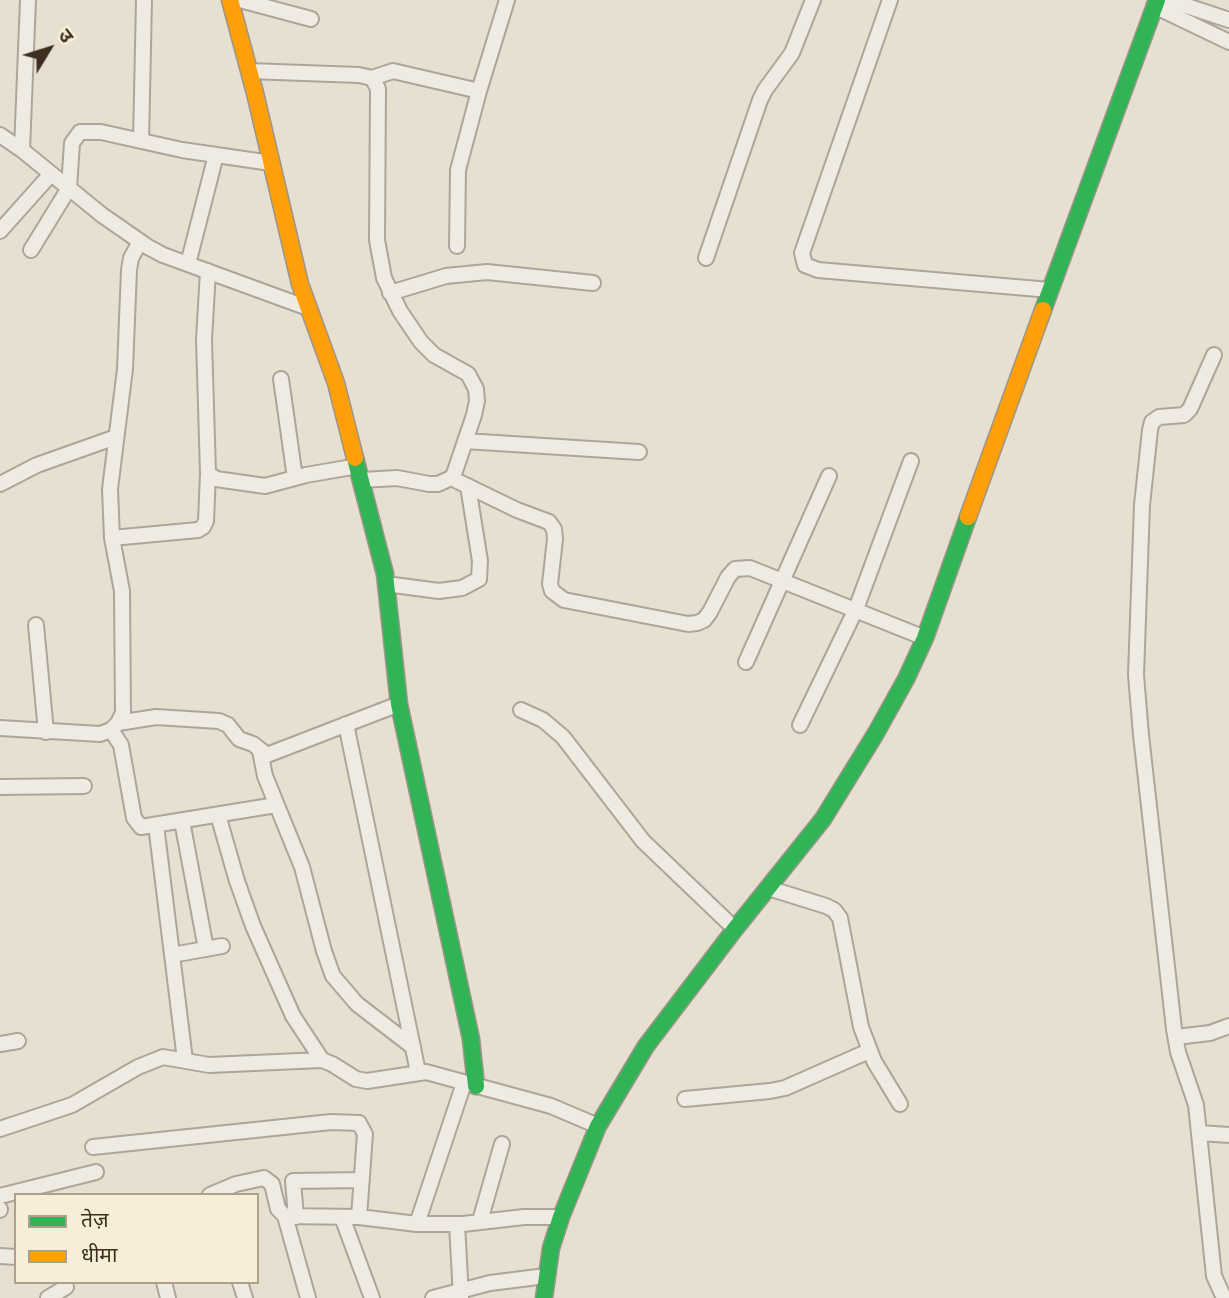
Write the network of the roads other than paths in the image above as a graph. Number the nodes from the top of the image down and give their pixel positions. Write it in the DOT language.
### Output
graph roads {
  1 [pos="28,0"];
  2 [pos="144,0"];
  3 [pos="230,0"];
  4 [pos="240,0"];
  5 [pos="507,0"];
  6 [pos="813,0"];
  7 [pos="890,0"];
  8 [pos="1160,2"];
  9 [pos="311,19"];
  10 [pos="1229,20"];
  11 [pos="1229,42"];
  12 [pos="249,71"];
  13 [pos="372,78"];
  14 [pos="479,91"];
  15 [pos="0,135"];
  16 [pos="141,141"];
  17 [pos="22,150"];
  18 [pos="216,155"];
  19 [pos="271,163"];
  20 [pos="51,174"];
  21 [pos="69,188"];
  22 [pos="0,231"];
  23 [pos="140,242"];
  24 [pos="457,246"];
  25 [pos="31,250"];
  26 [pos="706,258"];
  27 [pos="188,264"];
  28 [pos="208,271"];
  29 [pos="593,284"];
  30 [pos="1050,290"];
  31 [pos="390,293"];
  32 [pos="308,308"];
  33 [pos="1214,355"];
  34 [pos="281,379"];
  35 [pos="116,437"];
  36 [pos="465,441"];
  37 [pos="639,452"];
  38 [pos="911,461"];
  39 [pos="360,473"];
  40 [pos="208,474"];
  41 [pos="829,476"];
  42 [pos="295,478"];
  43 [pos="450,478"];
  44 [pos="0,484"];
  45 [pos="468,486"];
  46 [pos="111,538"];
  47 [pos="783,579"];
  48 [pos="386,584"];
  49 [pos="856,609"];
  50 [pos="36,625"];
  51 [pos="925,638"];
  52 [pos="746,663"];
  53 [pos="399,704"];
  54 [pos="521,710"];
  55 [pos="346,724"];
  56 [pos="800,725"];
  57 [pos="115,726"];
  58 [pos="0,728"];
  59 [pos="46,732"];
  60 [pos="260,751"];
  61 [pos="0,786"];
  62 [pos="84,786"];
  63 [pos="276,805"];
  64 [pos="218,814"];
  65 [pos="182,821"];
  66 [pos="156,825"];
  67 [pos="768,888"];
  68 [pos="735,929"];
  69 [pos="222,946"];
  70 [pos="206,949"];
  71 [pos="172,955"];
  72 [pos="1229,1026"];
  73 [pos="1176,1037"];
  74 [pos="18,1041"];
  75 [pos="0,1044"];
  76 [pos="413,1047"];
  77 [pos="869,1051"];
  78 [pos="185,1060"];
  79 [pos="322,1060"];
  80 [pos="418,1072"];
  81 [pos="470,1084"];
  82 [pos="684,1099"];
  83 [pos="900,1104"];
  84 [pos="598,1126"];
  85 [pos="0,1129"];
  86 [pos="1200,1133"];
  87 [pos="1229,1135"];
  88 [pos="502,1144"];
  89 [pos="93,1147"];
  90 [pos="96,1172"];
  91 [pos="362,1180"];
  92 [pos="214,1193"];
  93 [pos="0,1196"];
  94 [pos="290,1217"];
  95 [pos="342,1217"];
  96 [pos="359,1217"];
  97 [pos="561,1217"];
  98 [pos="480,1222"];
  99 [pos="417,1224"];
  100 [pos="457,1224"];
  101 [pos="545,1276"];
  102 [pos="67,1289"];
  103 [pos="461,1294"];
  104 [pos="47,1298"];
  105 [pos="308,1298"];
  106 [pos="372,1298"];
  107 [pos="433,1298"];
  108 [pos="544,1298"];
  109 [pos="1224,1298"];
  1 -- 17 [label="street"];
  2 -- 16 [label="street"];
  3 -- 12 [label="main road"];
  4 -- 9 [label="street"];
  5 -- 14 [label="street"];
  6 -- 26 [label="street"];
  7 -- 30 [label="street"];
  8 -- 10 [label="street"];
  8 -- 11 [label="street"];
  8 -- 30 [label="main road"];
  12 -- 13 [label="street"];
  12 -- 19 [label="main road"];
  13 -- 14 [label="street"];
  13 -- 31 [label="street"];
  14 -- 24 [label="street"];
  15 -- 17 [label="street"];
  16 -- 18 [label="street"];
  16 -- 21 [label="street"];
  17 -- 20 [label="street"];
  18 -- 19 [label="street"];
  18 -- 27 [label="street"];
  19 -- 32 [label="main road"];
  20 -- 21 [label="street"];
  20 -- 22 [label="street"];
  21 -- 23 [label="street"];
  21 -- 25 [label="street"];
  23 -- 27 [label="street"];
  23 -- 35 [label="street"];
  27 -- 28 [label="street"];
  28 -- 32 [label="street"];
  28 -- 40 [label="street"];
  29 -- 31 [label="street"];
  30 -- 51 [label="main road"];
  31 -- 36 [label="street"];
  32 -- 39 [label="main road"];
  33 -- 73 [label="street"];
  34 -- 42 [label="street"];
  35 -- 44 [label="street"];
  35 -- 46 [label="street"];
  36 -- 37 [label="street"];
  36 -- 43 [label="street"];
  38 -- 49 [label="street"];
  39 -- 42 [label="street"];
  39 -- 43 [label="street"];
  39 -- 48 [label="main road"];
  40 -- 42 [label="street"];
  40 -- 46 [label="street"];
  41 -- 47 [label="street"];
  43 -- 45 [label="street"];
  45 -- 47 [label="street"];
  45 -- 48 [label="street"];
  46 -- 57 [label="street"];
  47 -- 49 [label="street"];
  47 -- 52 [label="street"];
  48 -- 53 [label="main road"];
  49 -- 51 [label="street"];
  49 -- 56 [label="street"];
  50 -- 59 [label="street"];
  51 -- 67 [label="main road"];
  53 -- 55 [label="street"];
  53 -- 81 [label="main road"];
  54 -- 68 [label="street"];
  55 -- 60 [label="street"];
  55 -- 76 [label="street"];
  57 -- 59 [label="street"];
  57 -- 60 [label="street"];
  57 -- 66 [label="street"];
  58 -- 59 [label="street"];
  60 -- 63 [label="street"];
  61 -- 62 [label="street"];
  63 -- 64 [label="street"];
  63 -- 76 [label="street"];
  64 -- 65 [label="street"];
  64 -- 79 [label="street"];
  65 -- 66 [label="street"];
  65 -- 70 [label="street"];
  66 -- 71 [label="street"];
  67 -- 68 [label="main road"];
  67 -- 77 [label="street"];
  68 -- 84 [label="main road"];
  69 -- 70 [label="street"];
  70 -- 71 [label="street"];
  71 -- 78 [label="street"];
  72 -- 73 [label="street"];
  73 -- 86 [label="street"];
  74 -- 75 [label="street"];
  76 -- 80 [label="street"];
  77 -- 82 [label="street"];
  77 -- 83 [label="street"];
  78 -- 79 [label="street"];
  78 -- 85 [label="street"];
  79 -- 80 [label="street"];
  80 -- 81 [label="street"];
  81 -- 84 [label="street"];
  81 -- 99 [label="street"];
  84 -- 97 [label="main road"];
  86 -- 87 [label="street"];
  86 -- 109 [label="street"];
  88 -- 98 [label="street"];
  89 -- 91 [label="street"];
  90 -- 93 [label="street"];
  91 -- 94 [label="street"];
  91 -- 96 [label="street"];
  92 -- 94 [label="street"];
  94 -- 95 [label="street"];
  94 -- 105 [label="street"];
  95 -- 96 [label="street"];
  95 -- 106 [label="street"];
  96 -- 99 [label="street"];
  97 -- 98 [label="street"];
  97 -- 101 [label="main road"];
  98 -- 100 [label="street"];
  99 -- 100 [label="street"];
  100 -- 103 [label="street"];
  101 -- 103 [label="street"];
  101 -- 108 [label="main road"];
  102 -- 104 [label="street"];
  103 -- 107 [label="street"];
}
